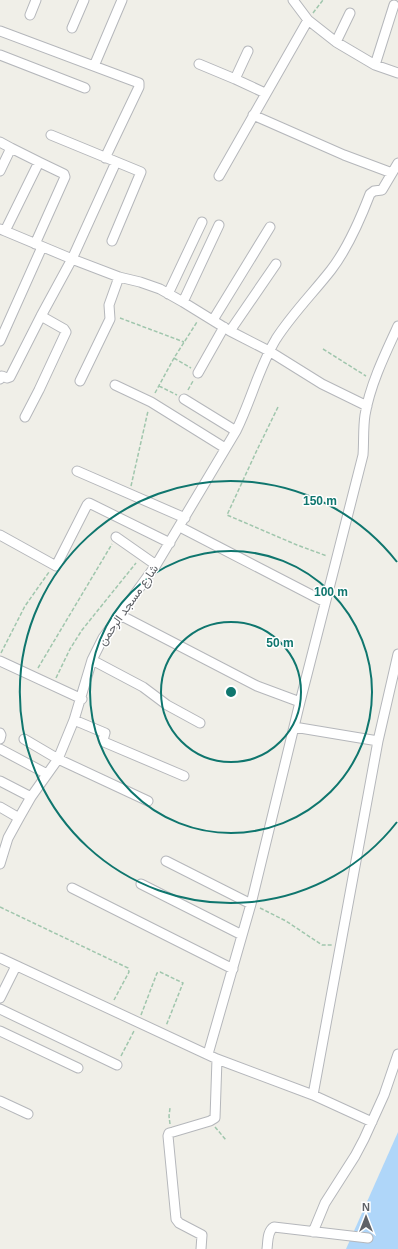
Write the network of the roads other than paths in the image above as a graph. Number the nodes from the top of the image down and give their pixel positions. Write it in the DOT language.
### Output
graph roads {
  1 [pos="36,0"];
  2 [pos="84,0"];
  3 [pos="122,0"];
  4 [pos="293,0"];
  5 [pos="394,5"];
  6 [pos="350,13"];
  7 [pos="30,15"];
  8 [pos="308,20"];
  9 [pos="72,28"];
  10 [pos="0,31"];
  11 [pos="336,42"];
  12 [pos="248,51"];
  13 [pos="0,55"];
  14 [pos="199,64"];
  15 [pos="94,66"];
  16 [pos="375,66"];
  17 [pos="398,73"];
  18 [pos="235,79"];
  19 [pos="85,88"];
  20 [pos="265,93"];
  21 [pos="253,115"];
  22 [pos="51,135"];
  23 [pos="0,142"];
  24 [pos="10,148"];
  25 [pos="105,158"];
  26 [pos="39,162"];
  27 [pos="116,162"];
  28 [pos="398,163"];
  29 [pos="0,171"];
  30 [pos="392,173"];
  31 [pos="218,176"];
  32 [pos="202,222"];
  33 [pos="219,225"];
  34 [pos="270,227"];
  35 [pos="2,230"];
  36 [pos="112,241"];
  37 [pos="39,246"];
  38 [pos="72,259"];
  39 [pos="276,264"];
  40 [pos="119,277"];
  41 [pos="168,294"];
  42 [pos="183,302"];
  43 [pos="41,316"];
  44 [pos="213,320"];
  45 [pos="398,326"];
  46 [pos="227,329"];
  47 [pos="0,342"];
  48 [pos="269,351"];
  49 [pos="198,373"];
  50 [pos="1,377"];
  51 [pos="80,381"];
  52 [pos="115,385"];
  53 [pos="184,399"];
  54 [pos="367,406"];
  55 [pos="25,418"];
  56 [pos="236,431"];
  57 [pos="225,448"];
  58 [pos="77,471"];
  59 [pos="185,518"];
  60 [pos="180,527"];
  61 [pos="0,535"];
  62 [pos="116,537"];
  63 [pos="170,542"];
  64 [pos="156,564"];
  65 [pos="325,602"];
  66 [pos="120,615"];
  67 [pos="398,654"];
  68 [pos="92,660"];
  69 [pos="0,661"];
  70 [pos="82,699"];
  71 [pos="300,702"];
  72 [pos="74,720"];
  73 [pos="200,723"];
  74 [pos="294,727"];
  75 [pos="0,733"];
  76 [pos="0,739"];
  77 [pos="24,739"];
  78 [pos="378,741"];
  79 [pos="0,749"];
  80 [pos="58,759"];
  81 [pos="47,774"];
  82 [pos="184,776"];
  83 [pos="0,781"];
  84 [pos="31,797"];
  85 [pos="148,801"];
  86 [pos="0,807"];
  87 [pos="19,818"];
  88 [pos="0,832"];
  89 [pos="8,838"];
  90 [pos="166,861"];
  91 [pos="0,864"];
  92 [pos="141,884"];
  93 [pos="72,888"];
  94 [pos="251,904"];
  95 [pos="242,935"];
  96 [pos="0,958"];
  97 [pos="16,966"];
  98 [pos="233,969"];
  99 [pos="0,998"];
  100 [pos="0,1009"];
  101 [pos="0,1031"];
  102 [pos="208,1054"];
  103 [pos="398,1054"];
  104 [pos="217,1059"];
  105 [pos="117,1065"];
  106 [pos="78,1068"];
  107 [pos="314,1095"];
  108 [pos="0,1101"];
  109 [pos="28,1114"];
  110 [pos="372,1122"];
  111 [pos="313,1232"];
  112 [pos="368,1238"];
  113 [pos="201,1249"];
  114 [pos="267,1249"];
  1 -- 7 [label="street"];
  2 -- 9 [label="street"];
  3 -- 15 [label="street"];
  4 -- 8 [label="street"];
  5 -- 16 [label="street"];
  6 -- 11 [label="street"];
  8 -- 11 [label="street"];
  8 -- 20 [label="street"];
  10 -- 15 [label="street"];
  11 -- 16 [label="street"];
  12 -- 18 [label="street"];
  13 -- 19 [label="street"];
  14 -- 18 [label="street"];
  15 -- 25 [label="street"];
  16 -- 17 [label="street"];
  18 -- 20 [label="street"];
  20 -- 21 [label="street"];
  21 -- 30 [label="street"];
  21 -- 31 [label="street"];
  22 -- 25 [label="street"];
  23 -- 24 [label="street"];
  24 -- 26 [label="street"];
  24 -- 29 [label="street"];
  25 -- 27 [label="street"];
  26 -- 35 [label="street"];
  26 -- 37 [label="street"];
  27 -- 36 [label="street"];
  27 -- 38 [label="street"];
  28 -- 30 [label="street"];
  30 -- 48 [label="street, شارع مسجد الرحمن"];
  32 -- 41 [label="street"];
  33 -- 42 [label="street"];
  34 -- 44 [label="street"];
  35 -- 37 [label="street"];
  37 -- 38 [label="street"];
  37 -- 47 [label="street"];
  38 -- 40 [label="street"];
  38 -- 43 [label="street"];
  39 -- 46 [label="street"];
  40 -- 41 [label="street"];
  40 -- 51 [label="street"];
  41 -- 42 [label="street"];
  42 -- 44 [label="street"];
  43 -- 50 [label="street"];
  43 -- 55 [label="street"];
  44 -- 46 [label="street"];
  45 -- 54 [label="street"];
  46 -- 48 [label="street"];
  46 -- 49 [label="street"];
  48 -- 54 [label="street"];
  48 -- 56 [label="street, شارع مسجد الرحمن"];
  52 -- 57 [label="street"];
  53 -- 56 [label="street"];
  54 -- 65 [label="street"];
  56 -- 57 [label="street, شارع مسجد الرحمن"];
  57 -- 59 [label="street, شارع مسجد الرحمن"];
  58 -- 59 [label="street"];
  59 -- 60 [label="street, شارع مسجد الرحمن"];
  60 -- 63 [label="street, شارع مسجد الرحمن"];
  60 -- 65 [label="street"];
  61 -- 63 [label="street"];
  62 -- 64 [label="street"];
  63 -- 64 [label="street, شارع مسجد الرحمن"];
  64 -- 66 [label="street, شارع مسجد الرحمن"];
  65 -- 71 [label="street"];
  66 -- 68 [label="street, شارع مسجد الرحمن"];
  66 -- 71 [label="street"];
  67 -- 78 [label="street"];
  68 -- 70 [label="street, شارع مسجد الرحمن"];
  68 -- 73 [label="street"];
  69 -- 70 [label="street"];
  70 -- 72 [label="street, شارع مسجد الرحمن"];
  71 -- 74 [label="street"];
  72 -- 80 [label="street, شارع مسجد الرحمن"];
  72 -- 82 [label="street"];
  74 -- 78 [label="street"];
  74 -- 94 [label="street"];
  75 -- 76 [label="street"];
  77 -- 80 [label="street"];
  78 -- 107 [label="street"];
  79 -- 81 [label="street"];
  80 -- 81 [label="street, شارع مسجد الرحمن"];
  80 -- 85 [label="street"];
  81 -- 84 [label="street, شارع مسجد الرحمن"];
  83 -- 84 [label="street"];
  84 -- 87 [label="street, شارع مسجد الرحمن"];
  86 -- 87 [label="street"];
  87 -- 89 [label="street, شارع مسجد الرحمن"];
  88 -- 89 [label="street"];
  89 -- 91 [label="street, شارع مسجد الرحمن"];
  90 -- 94 [label="street"];
  92 -- 95 [label="street"];
  93 -- 98 [label="street"];
  94 -- 95 [label="street"];
  95 -- 98 [label="street"];
  96 -- 97 [label="street"];
  97 -- 99 [label="street"];
  97 -- 102 [label="street"];
  98 -- 102 [label="street"];
  100 -- 105 [label="street"];
  101 -- 106 [label="street"];
  102 -- 104 [label="street"];
  103 -- 110 [label="street"];
  104 -- 107 [label="street"];
  104 -- 113 [label="street"];
  107 -- 110 [label="street"];
  108 -- 109 [label="street"];
  110 -- 111 [label="street"];
  111 -- 112 [label="street"];
  111 -- 114 [label="street"];
}
